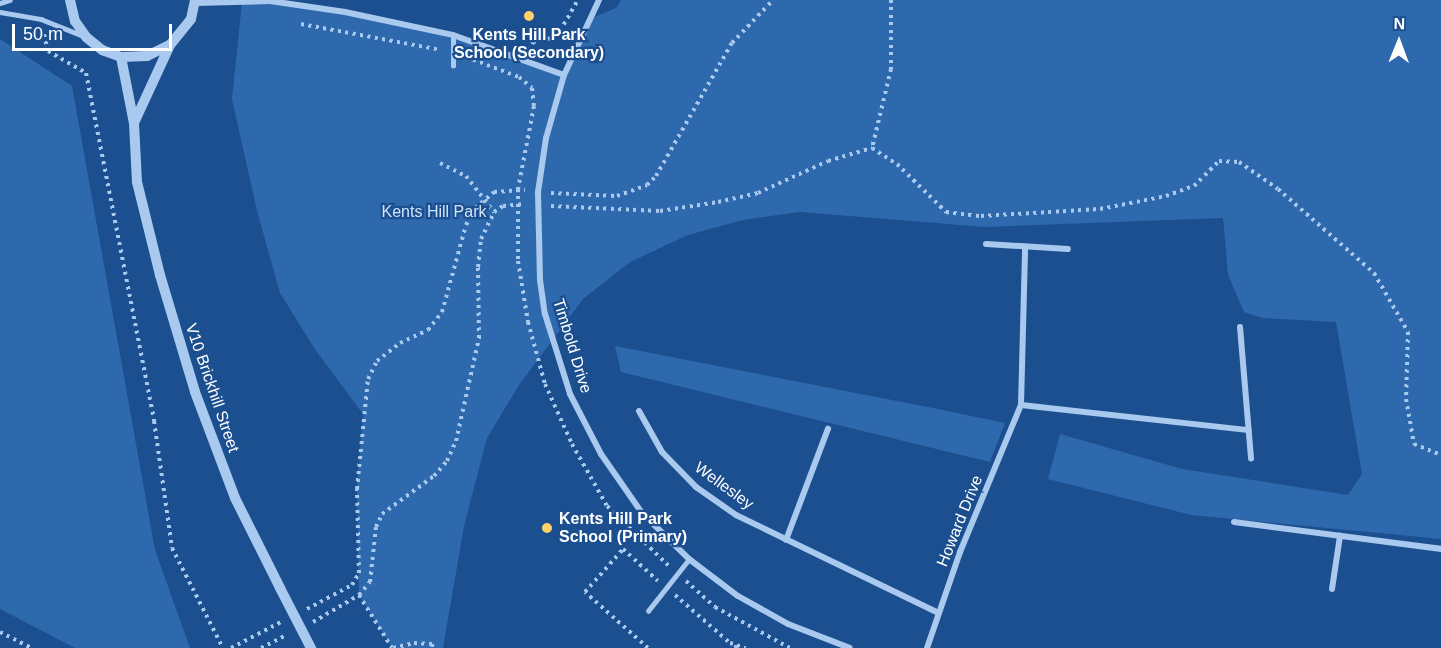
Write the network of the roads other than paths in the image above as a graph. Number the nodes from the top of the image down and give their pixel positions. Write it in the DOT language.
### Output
graph roads {
  1 [pos="10,0"];
  2 [pos="70,0"];
  3 [pos="598,0"];
  4 [pos="269,1"];
  5 [pos="195,2"];
  6 [pos="0,3"];
  7 [pos="0,12"];
  8 [pos="453,35"];
  9 [pos="86,37"];
  10 [pos="170,45"];
  11 [pos="121,57"];
  12 [pos="453,66"];
  13 [pos="564,75"];
  14 [pos="134,123"];
  15 [pos="986,244"];
  16 [pos="1025,247"];
  17 [pos="1068,249"];
  18 [pos="1240,327"];
  19 [pos="1021,405"];
  20 [pos="639,411"];
  21 [pos="828,429"];
  22 [pos="1249,430"];
  23 [pos="1251,459"];
  24 [pos="1234,522"];
  25 [pos="1340,536"];
  26 [pos="786,540"];
  27 [pos="1441,549"];
  28 [pos="688,559"];
  29 [pos="1332,589"];
  30 [pos="648,611"];
  31 [pos="939,613"];
  32 [pos="311,648"];
  33 [pos="850,648"];
  34 [pos="927,648"];
  1 -- 6 [label="lane"];
  2 -- 9 [label="street"];
  3 -- 13 [label="street, Timbold Drive"];
  4 -- 5 [label="street"];
  4 -- 8 [label="street"];
  5 -- 10 [label="street"];
  7 -- 9 [label="lane"];
  8 -- 12 [label="lane"];
  8 -- 13 [label="street"];
  9 -- 11 [label="street"];
  10 -- 11 [label="street"];
  10 -- 14 [label="street, V10 Brickhill Street"];
  11 -- 14 [label="street, V10 Brickhill Street"];
  13 -- 28 [label="street, Timbold Drive"];
  14 -- 32 [label="street, V10 Brickhill Street, bridge"];
  15 -- 16 [label="street"];
  16 -- 17 [label="street"];
  16 -- 19 [label="street, Howard Drive"];
  18 -- 22 [label="street"];
  19 -- 22 [label="street"];
  19 -- 31 [label="street, Howard Drive"];
  20 -- 26 [label="street, Wellesley"];
  21 -- 26 [label="street"];
  22 -- 23 [label="street"];
  24 -- 25 [label="street"];
  25 -- 27 [label="street"];
  25 -- 29 [label="street"];
  26 -- 31 [label="street, Wellesley"];
  28 -- 30 [label="lane"];
  28 -- 33 [label="street, Timbold Drive"];
  31 -- 34 [label="street, Howard Drive"];
}
